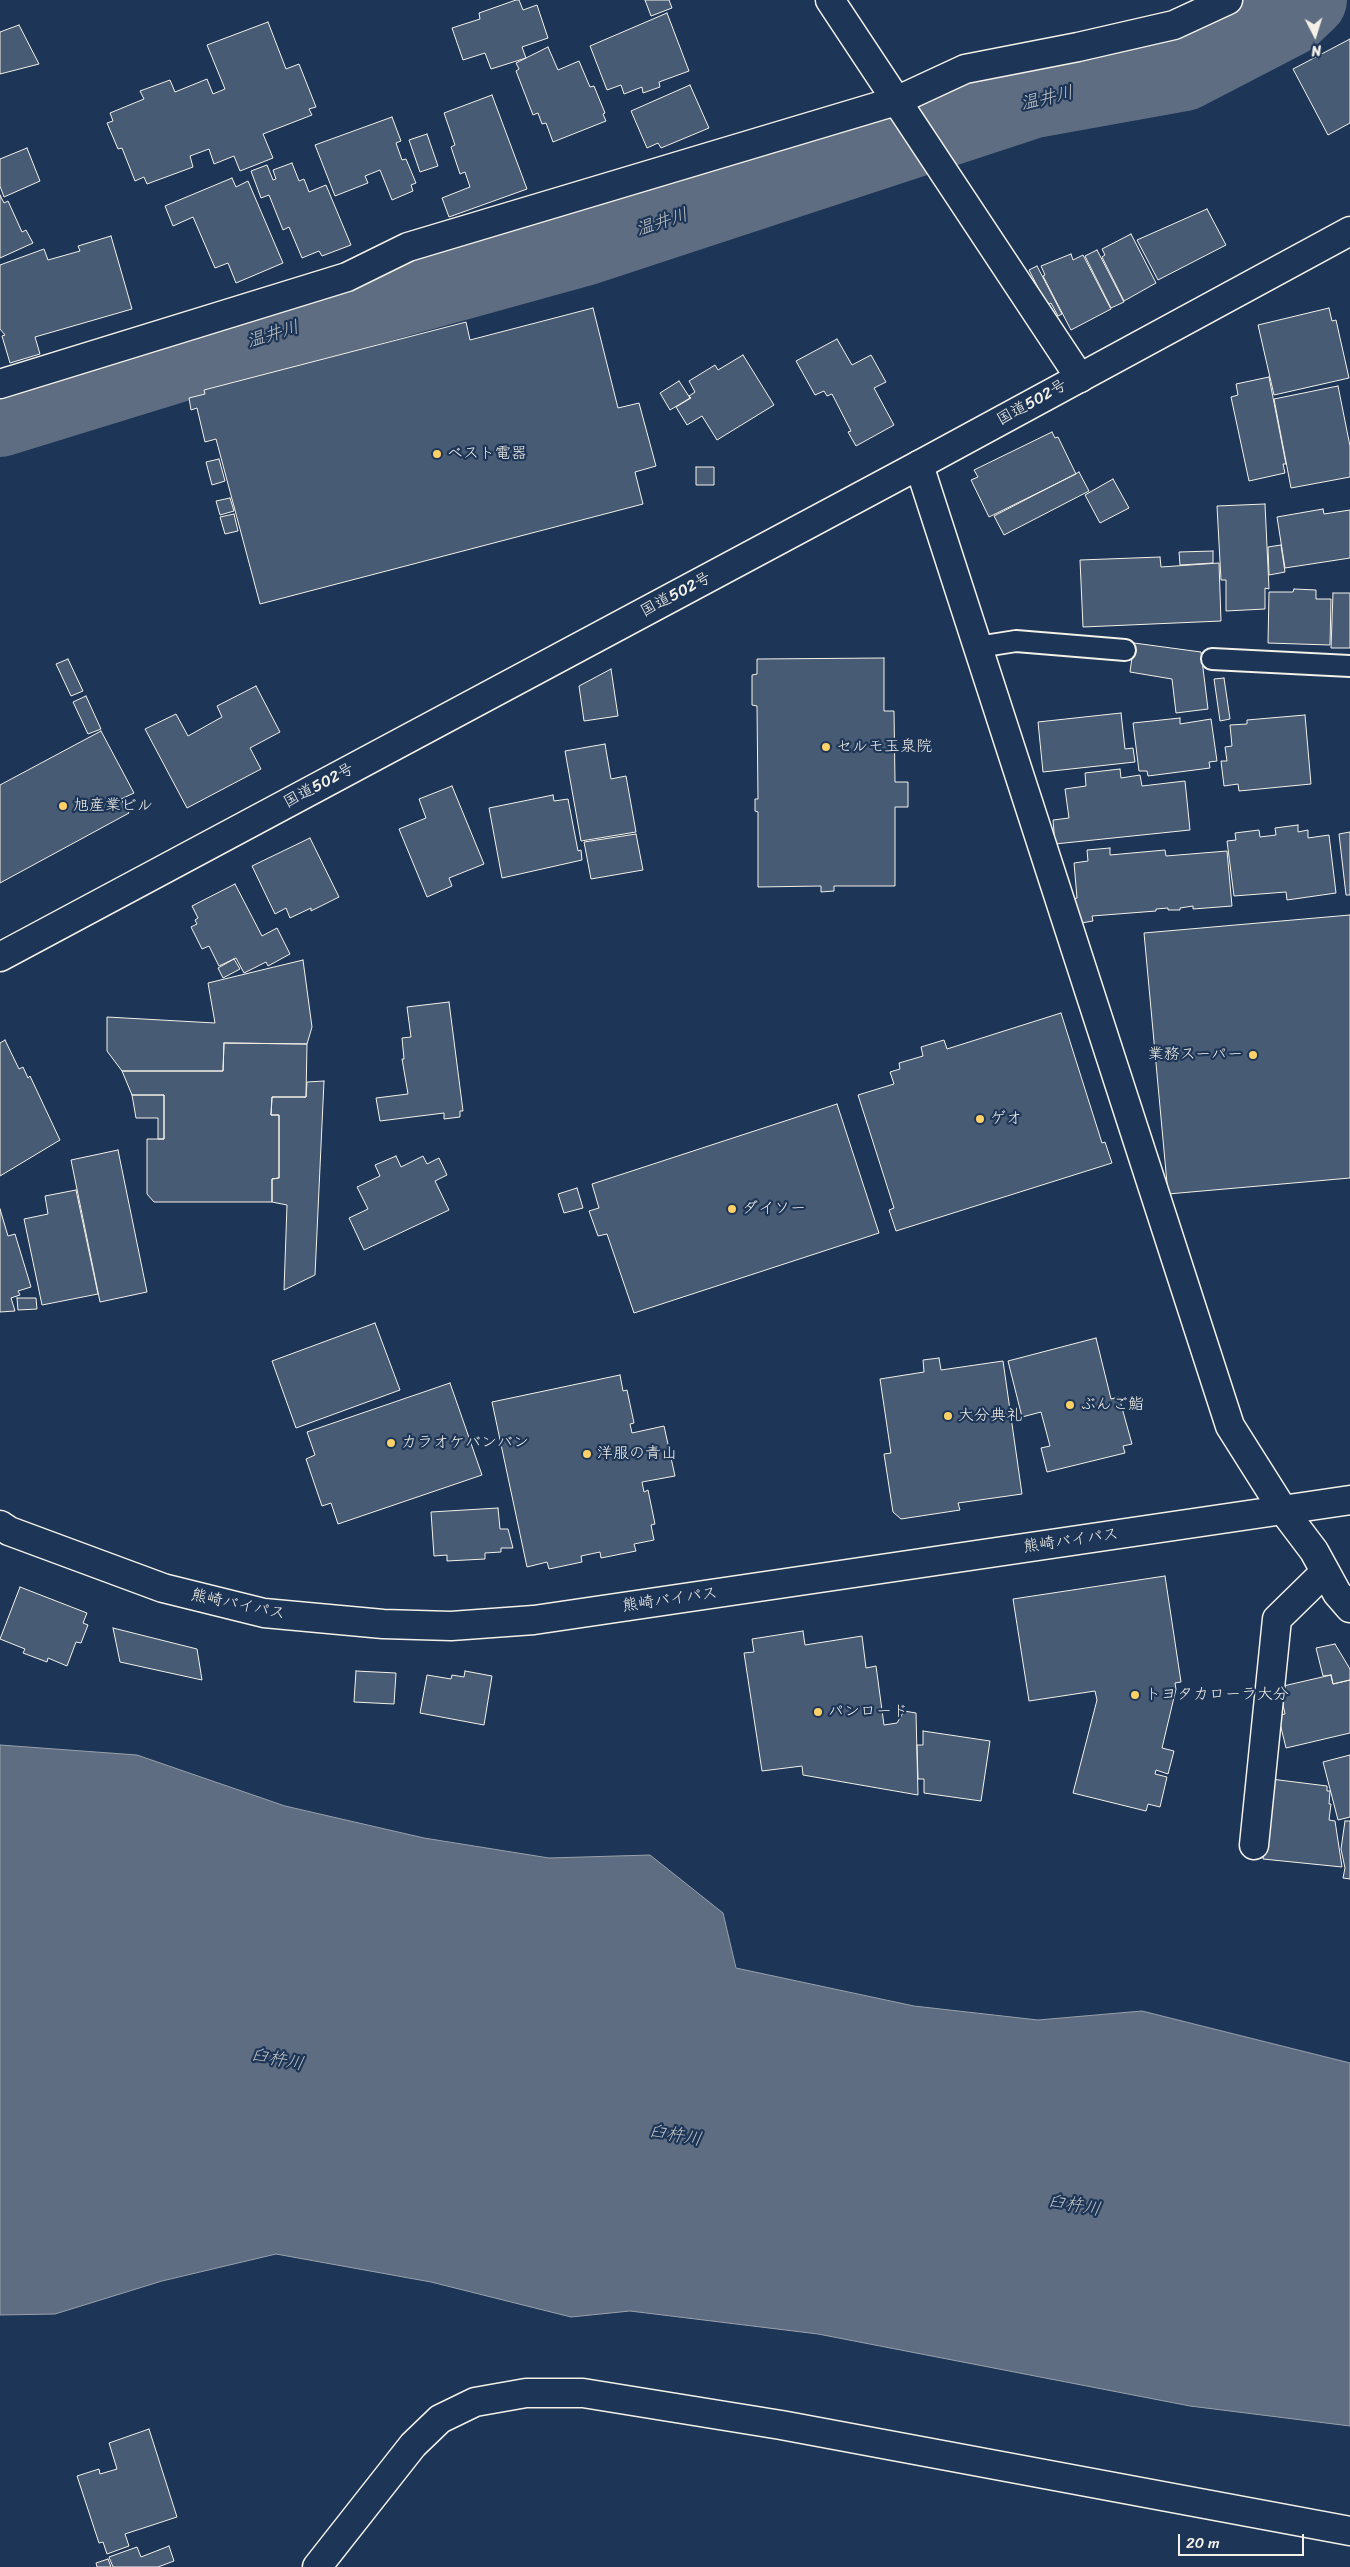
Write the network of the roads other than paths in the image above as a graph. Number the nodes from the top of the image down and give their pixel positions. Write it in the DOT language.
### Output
graph roads {
  1 [pos="830,0"];
  2 [pos="1228,0"];
  3 [pos="901,108"];
  4 [pos="1350,234"];
  5 [pos="1080,378"];
  6 [pos="0,384"];
  7 [pos="920,465"];
  8 [pos="978,647"];
  9 [pos="1125,650"];
  10 [pos="1212,659"];
  11 [pos="1350,666"];
  12 [pos="0,957"];
  13 [pos="1350,1500"];
  14 [pos="1283,1510"];
  15 [pos="0,1525"];
  16 [pos="1325,1572"];
  17 [pos="1350,1608"];
  18 [pos="1254,1845"];
  19 [pos="1350,2532"];
  20 [pos="318,2567"];
  1 -- 3 [label="main road"];
  2 -- 3 [label="main road"];
  3 -- 5 [label="main road"];
  3 -- 6 [label="main road"];
  4 -- 5 [label="main road, 国道502号"];
  5 -- 7 [label="main road, 国道502号"];
  7 -- 8 [label="main road"];
  7 -- 12 [label="main road, 国道502号"];
  8 -- 9 [label="lane"];
  8 -- 14 [label="main road"];
  10 -- 11 [label="lane"];
  13 -- 14 [label="main road, 熊崎バイパス"];
  14 -- 15 [label="main road, 熊崎バイパス"];
  14 -- 16 [label="main road"];
  16 -- 17 [label="main road"];
  16 -- 18 [label="main road"];
  19 -- 20 [label="main road"];
}
